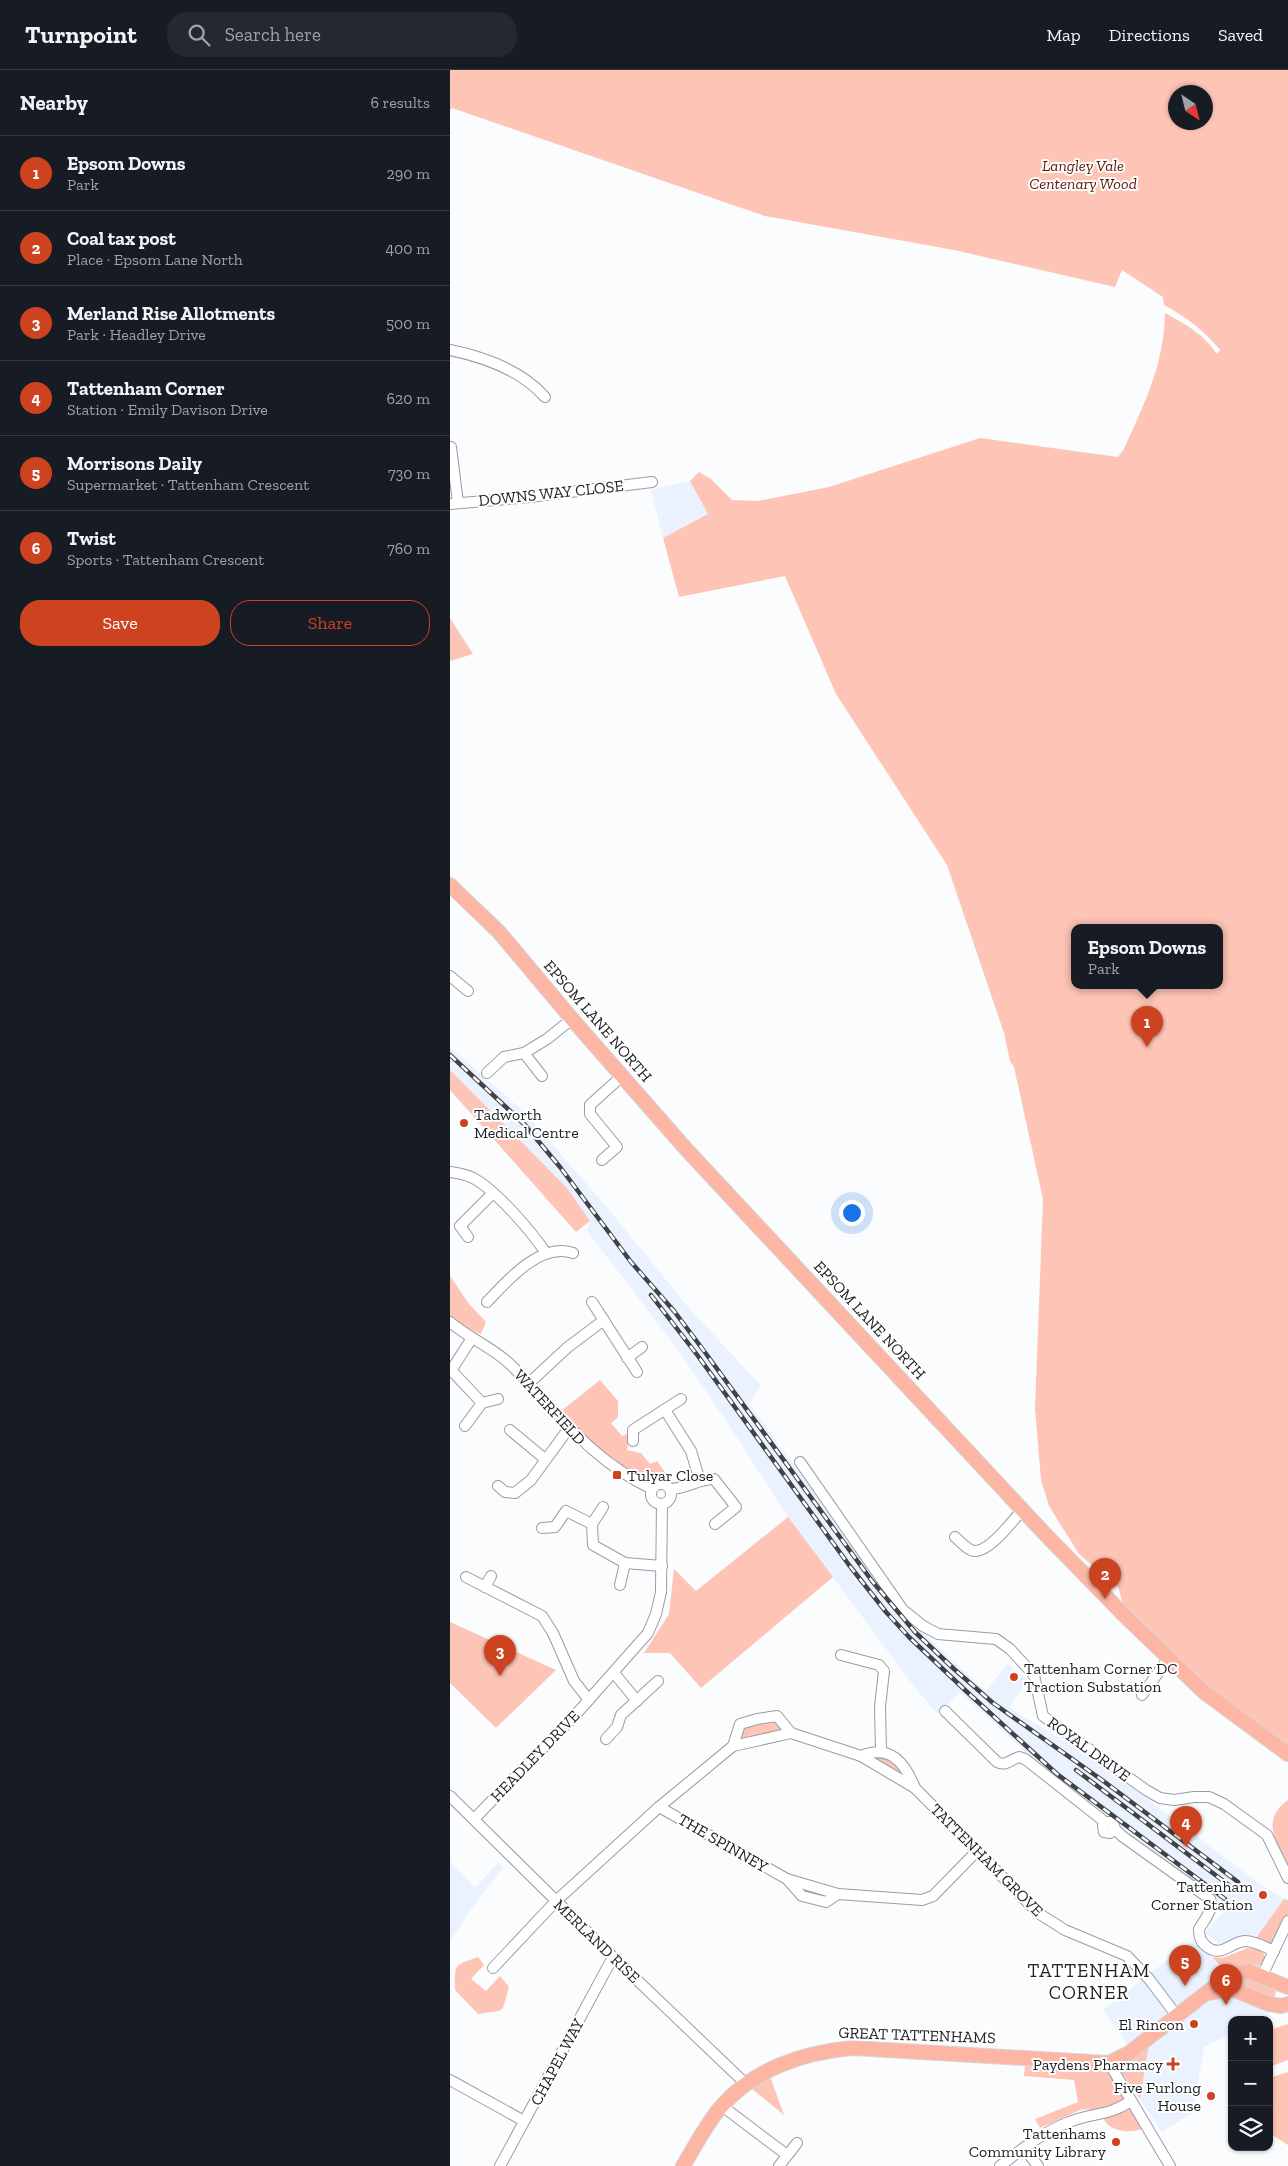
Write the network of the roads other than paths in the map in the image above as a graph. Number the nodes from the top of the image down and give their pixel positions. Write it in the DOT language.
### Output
graph roads {
  1 [pos="450,350"];
  2 [pos="545,397"];
  3 [pos="450,447"];
  4 [pos="652,482"];
  5 [pos="454,504"];
  6 [pos="450,885"];
  7 [pos="450,976"];
  8 [pos="468,991"];
  9 [pos="572,1019"];
  10 [pos="524,1053"];
  11 [pos="486,1073"];
  12 [pos="542,1076"];
  13 [pos="622,1076"];
  14 [pos="602,1160"];
  15 [pos="450,1172"];
  16 [pos="493,1193"];
  17 [pos="468,1238"];
  18 [pos="546,1253"];
  19 [pos="573,1253"];
  20 [pos="487,1302"];
  21 [pos="592,1302"];
  22 [pos="604,1320"];
  23 [pos="450,1322"];
  24 [pos="472,1338"];
  25 [pos="642,1347"];
  26 [pos="627,1358"];
  27 [pos="451,1369"];
  28 [pos="637,1372"];
  29 [pos="528,1384"];
  30 [pos="498,1399"];
  31 [pos="681,1399"];
  32 [pos="482,1403"];
  33 [pos="665,1410"];
  34 [pos="465,1426"];
  35 [pos="569,1428"];
  36 [pos="510,1430"];
  37 [pos="633,1441"];
  38 [pos="545,1459"];
  39 [pos="800,1462"];
  40 [pos="700,1481"];
  41 [pos="498,1486"];
  42 [pos="652,1489"];
  43 [pos="670,1489"];
  44 [pos="662,1504"];
  45 [pos="603,1507"];
  46 [pos="1022,1510"];
  47 [pos="592,1524"];
  48 [pos="715,1524"];
  49 [pos="542,1528"];
  50 [pos="955,1537"];
  51 [pos="624,1563"];
  52 [pos="662,1566"];
  53 [pos="491,1576"];
  54 [pos="466,1577"];
  55 [pos="620,1585"];
  56 [pos="485,1587"];
  57 [pos="841,1656"];
  58 [pos="1168,1659"];
  59 [pos="614,1673"];
  60 [pos="658,1681"];
  61 [pos="1142,1695"];
  62 [pos="589,1700"];
  63 [pos="636,1701"];
  64 [pos="945,1711"];
  65 [pos="791,1733"];
  66 [pos="606,1739"];
  67 [pos="733,1746"];
  68 [pos="881,1751"];
  69 [pos="1288,1754"];
  70 [pos="861,1756"];
  71 [pos="915,1788"];
  72 [pos="450,1796"];
  73 [pos="659,1807"];
  74 [pos="474,1819"];
  75 [pos="977,1851"];
  76 [pos="1288,1878"];
  77 [pos="556,1901"];
  78 [pos="1288,1921"];
  79 [pos="1274,1952"];
  80 [pos="613,1957"];
  81 [pos="493,1968"];
  82 [pos="1248,1971"];
  83 [pos="1275,1982"];
  84 [pos="1208,1993"];
  85 [pos="1241,1994"];
  86 [pos="1269,2004"];
  87 [pos="1288,2004"];
  88 [pos="1177,2016"];
  89 [pos="1109,2063"];
  90 [pos="450,2080"];
  91 [pos="746,2084"];
  92 [pos="1131,2101"];
  93 [pos="722,2106"];
  94 [pos="524,2122"];
  95 [pos="797,2143"];
  96 [pos="1024,2148"];
  97 [pos="787,2155"];
  98 [pos="500,2166"];
  99 [pos="683,2166"];
  100 [pos="779,2166"];
  101 [pos="1000,2166"];
  102 [pos="1038,2166"];
  103 [pos="1170,2166"];
  1 -- 2 [label="street"];
  3 -- 5 [label="street"];
  4 -- 5 [label="street, DOWNS WAY CLOSE"];
  6 -- 9 [label="main road, EPSOM LANE NORTH"];
  7 -- 8 [label="street"];
  9 -- 10 [label="street"];
  9 -- 13 [label="main road, EPSOM LANE NORTH"];
  10 -- 11 [label="street"];
  10 -- 12 [label="street"];
  13 -- 14 [label="street"];
  13 -- 46 [label="main road, EPSOM LANE NORTH"];
  15 -- 16 [label="street"];
  16 -- 17 [label="street"];
  16 -- 18 [label="street"];
  18 -- 19 [label="street"];
  18 -- 20 [label="street"];
  21 -- 22 [label="street"];
  22 -- 26 [label="street"];
  22 -- 29 [label="street"];
  23 -- 24 [label="street, WATERFIELD"];
  24 -- 27 [label="street"];
  24 -- 29 [label="street, WATERFIELD"];
  25 -- 26 [label="street"];
  26 -- 28 [label="street"];
  27 -- 32 [label="street"];
  29 -- 35 [label="street, WATERFIELD"];
  30 -- 32 [label="street"];
  31 -- 33 [label="street"];
  32 -- 34 [label="street"];
  33 -- 37 [label="street"];
  33 -- 40 [label="street"];
  35 -- 38 [label="street"];
  35 -- 42 [label="street, WATERFIELD"];
  36 -- 38 [label="street"];
  38 -- 41 [label="street"];
  39 -- 76 [label="street, ROYAL DRIVE"];
  40 -- 43 [label="street"];
  40 -- 48 [label="street"];
  42 -- 43 [label="street"];
  42 -- 44 [label="street"];
  43 -- 44 [label="street"];
  44 -- 52 [label="street"];
  45 -- 47 [label="street"];
  46 -- 50 [label="street"];
  46 -- 58 [label="main road, EPSOM LANE NORTH"];
  47 -- 49 [label="street"];
  47 -- 51 [label="street"];
  51 -- 52 [label="street"];
  51 -- 55 [label="street"];
  52 -- 59 [label="street"];
  53 -- 56 [label="street"];
  54 -- 56 [label="street, HEADLEY DRIVE"];
  56 -- 62 [label="street, HEADLEY DRIVE"];
  57 -- 68 [label="street"];
  58 -- 61 [label="street"];
  58 -- 69 [label="main road, EPSOM LANE NORTH"];
  59 -- 62 [label="street"];
  59 -- 63 [label="street"];
  60 -- 63 [label="street"];
  62 -- 74 [label="street, HEADLEY DRIVE"];
  63 -- 66 [label="street"];
  64 -- 79 [label="street"];
  65 -- 67 [label="street, TATTENHAM GROVE"];
  65 -- 67 [label="street, TATTENHAM GROVE"];
  65 -- 70 [label="street, TATTENHAM GROVE"];
  67 -- 73 [label="street, TATTENHAM GROVE"];
  68 -- 70 [label="street"];
  68 -- 71 [label="street, TATTENHAM GROVE"];
  70 -- 71 [label="street, TATTENHAM GROVE"];
  71 -- 75 [label="street, TATTENHAM GROVE"];
  72 -- 74 [label="street, MERLAND RISE"];
  73 -- 75 [label="street, THE SPINNEY"];
  73 -- 77 [label="street, TATTENHAM GROVE"];
  74 -- 77 [label="street, MERLAND RISE"];
  75 -- 88 [label="street, TATTENHAM GROVE"];
  77 -- 80 [label="street, MERLAND RISE"];
  77 -- 81 [label="street, TATTENHAM GROVE"];
  78 -- 79 [label="street"];
  79 -- 83 [label="street"];
  80 -- 91 [label="street, MERLAND RISE"];
  80 -- 94 [label="street, CHAPEL WAY"];
  82 -- 83 [label="main road"];
  82 -- 84 [label="main road"];
  82 -- 85 [label="main road"];
  83 -- 86 [label="main road"];
  84 -- 85 [label="main road"];
  84 -- 88 [label="main road"];
  85 -- 86 [label="main road"];
  86 -- 87 [label="main road"];
  88 -- 89 [label="main road"];
  89 -- 91 [label="main road, GREAT TATTENHAMS"];
  89 -- 92 [label="street"];
  90 -- 94 [label="street"];
  91 -- 93 [label="main road, GREAT TATTENHAMS"];
  92 -- 96 [label="street"];
  92 -- 103 [label="street"];
  93 -- 97 [label="street"];
  93 -- 99 [label="main road, GREAT TATTENHAMS"];
  94 -- 98 [label="street, CHAPEL WAY"];
  95 -- 97 [label="street"];
  96 -- 101 [label="street"];
  96 -- 102 [label="street"];
  97 -- 100 [label="street"];
}
